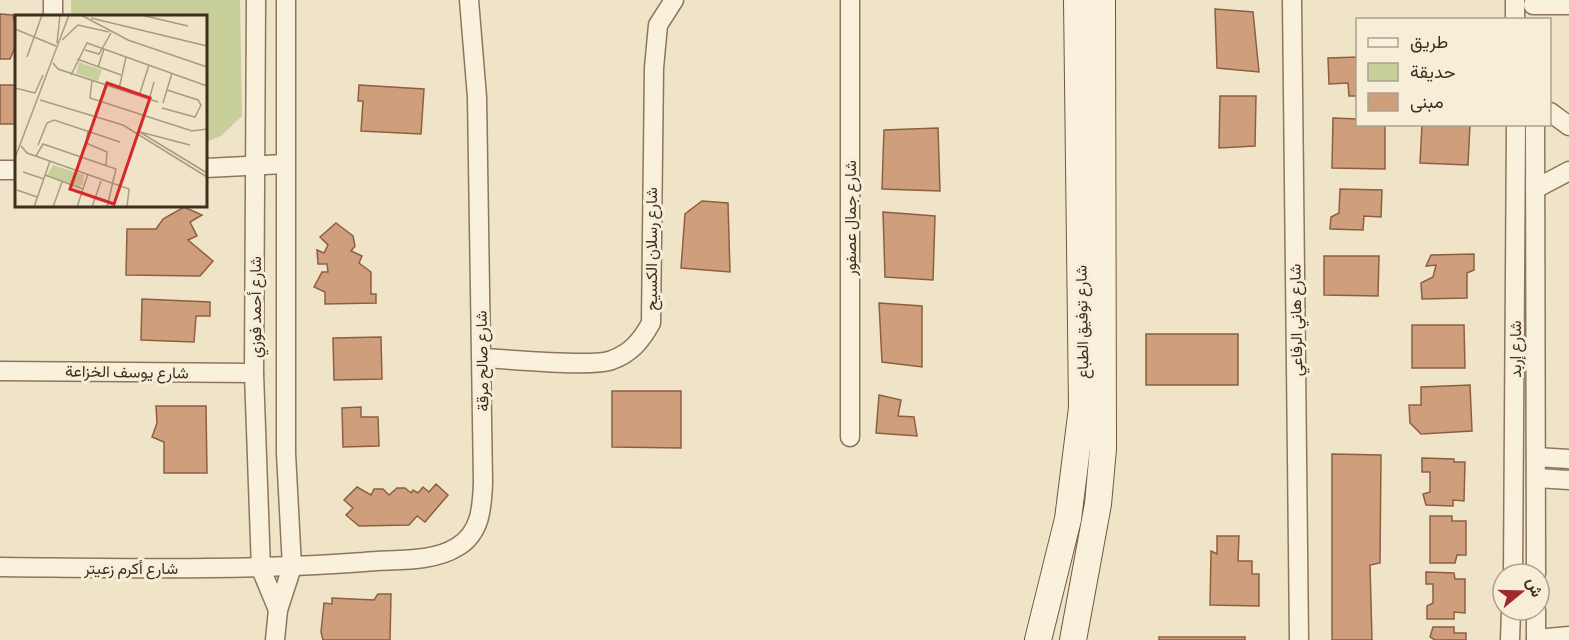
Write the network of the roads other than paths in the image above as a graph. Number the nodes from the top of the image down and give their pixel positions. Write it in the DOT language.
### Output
graph roads {
  1 [pos="256,0"];
  2 [pos="286,0"];
  3 [pos="470,0"];
  4 [pos="674,0"];
  5 [pos="850,0"];
  6 [pos="1077,0"];
  7 [pos="1102,0"];
  8 [pos="1292,0"];
  9 [pos="1515,0"];
  10 [pos="1569,5"];
  11 [pos="1533,8"];
  12 [pos="1515,18"];
  13 [pos="1551,113"];
  14 [pos="1516,126"];
  15 [pos="1535,126"];
  16 [pos="1569,126"];
  17 [pos="285,164"];
  18 [pos="256,165"];
  19 [pos="207,168"];
  20 [pos="1569,171"];
  21 [pos="1535,189"];
  22 [pos="482,358"];
  23 [pos="0,371"];
  24 [pos="254,373"];
  25 [pos="850,437"];
  26 [pos="1536,457"];
  27 [pos="1569,459"];
  28 [pos="1537,478"];
  29 [pos="1569,480"];
  30 [pos="1513,562"];
  31 [pos="1536,562"];
  32 [pos="0,567"];
  33 [pos="292,567"];
  34 [pos="261,569"];
  35 [pos="278,610"];
  36 [pos="1511,622"];
  37 [pos="1536,622"];
  38 [pos="1569,636"];
  39 [pos="1536,639"];
  40 [pos="275,640"];
  41 [pos="1038,640"];
  42 [pos="1073,640"];
  43 [pos="1299,640"];
  44 [pos="1510,640"];
  1 -- 18 [label="street, شارع أحمد فوزي"];
  2 -- 17 [label="street, شارع أحمد فوزي"];
  3 -- 22 [label="street, شارع صالح مرقة"];
  4 -- 22 [label="street, شارع رسلان الكسيح"];
  5 -- 25 [label="street, شارع جمال عصفور"];
  6 -- 41 [label="street, شارع توفيق الطباع"];
  7 -- 42 [label="street, شارع توفيق الطباع"];
  8 -- 43 [label="street, شارع هاني الرفاعي"];
  9 -- 12 [label="street"];
  10 -- 11 [label="street"];
  13 -- 16 [label="street"];
  14 -- 30 [label="street, شارع إربد"];
  15 -- 21 [label="street, شارع إربد"];
  17 -- 18 [label="street"];
  17 -- 33 [label="street, شارع أحمد فوزي"];
  18 -- 19 [label="street"];
  18 -- 24 [label="street, شارع أحمد فوزي"];
  20 -- 21 [label="street"];
  21 -- 26 [label="street, شارع إربد"];
  22 -- 33 [label="street, شارع صالح مرقة"];
  23 -- 24 [label="street, شارع يوسف الخزاعة"];
  24 -- 34 [label="street, شارع أحمد فوزي"];
  26 -- 27 [label="street"];
  26 -- 28 [label="street, شارع إربد"];
  28 -- 29 [label="street"];
  28 -- 31 [label="street, شارع إربد"];
  32 -- 34 [label="street, شارع أكرم زعيتر"];
  33 -- 34 [label="street, شارع صالح مرقة"];
  33 -- 35 [label="street, شارع أحمد فوزي"];
  34 -- 35 [label="street, شارع أحمد فوزي"];
  35 -- 40 [label="street, شارع أحمد فوزي"];
  36 -- 44 [label="street"];
  37 -- 39 [label="street"];
  38 -- 39 [label="street"];
}
